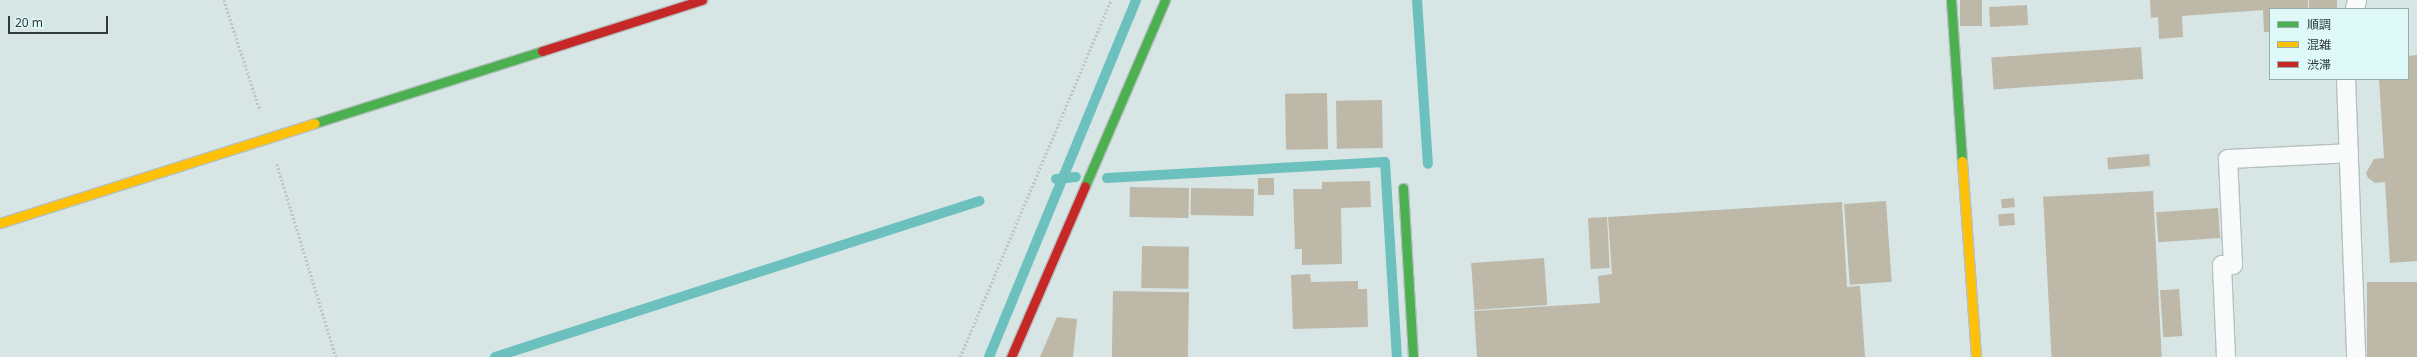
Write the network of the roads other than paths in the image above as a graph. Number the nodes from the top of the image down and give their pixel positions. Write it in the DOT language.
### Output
graph roads {
  1 [pos="702,0"];
  2 [pos="1165,0"];
  3 [pos="1951,0"];
  4 [pos="2346,80"];
  5 [pos="2348,153"];
  6 [pos="1403,188"];
  7 [pos="0,222"];
  8 [pos="1011,357"];
  9 [pos="1413,357"];
  10 [pos="1976,357"];
  11 [pos="2226,357"];
  12 [pos="2356,357"];
  1 -- 7 [label="street"];
  2 -- 8 [label="street"];
  3 -- 10 [label="street"];
  4 -- 5 [label="lane"];
  5 -- 11 [label="lane"];
  5 -- 12 [label="lane"];
  6 -- 9 [label="street"];
}
